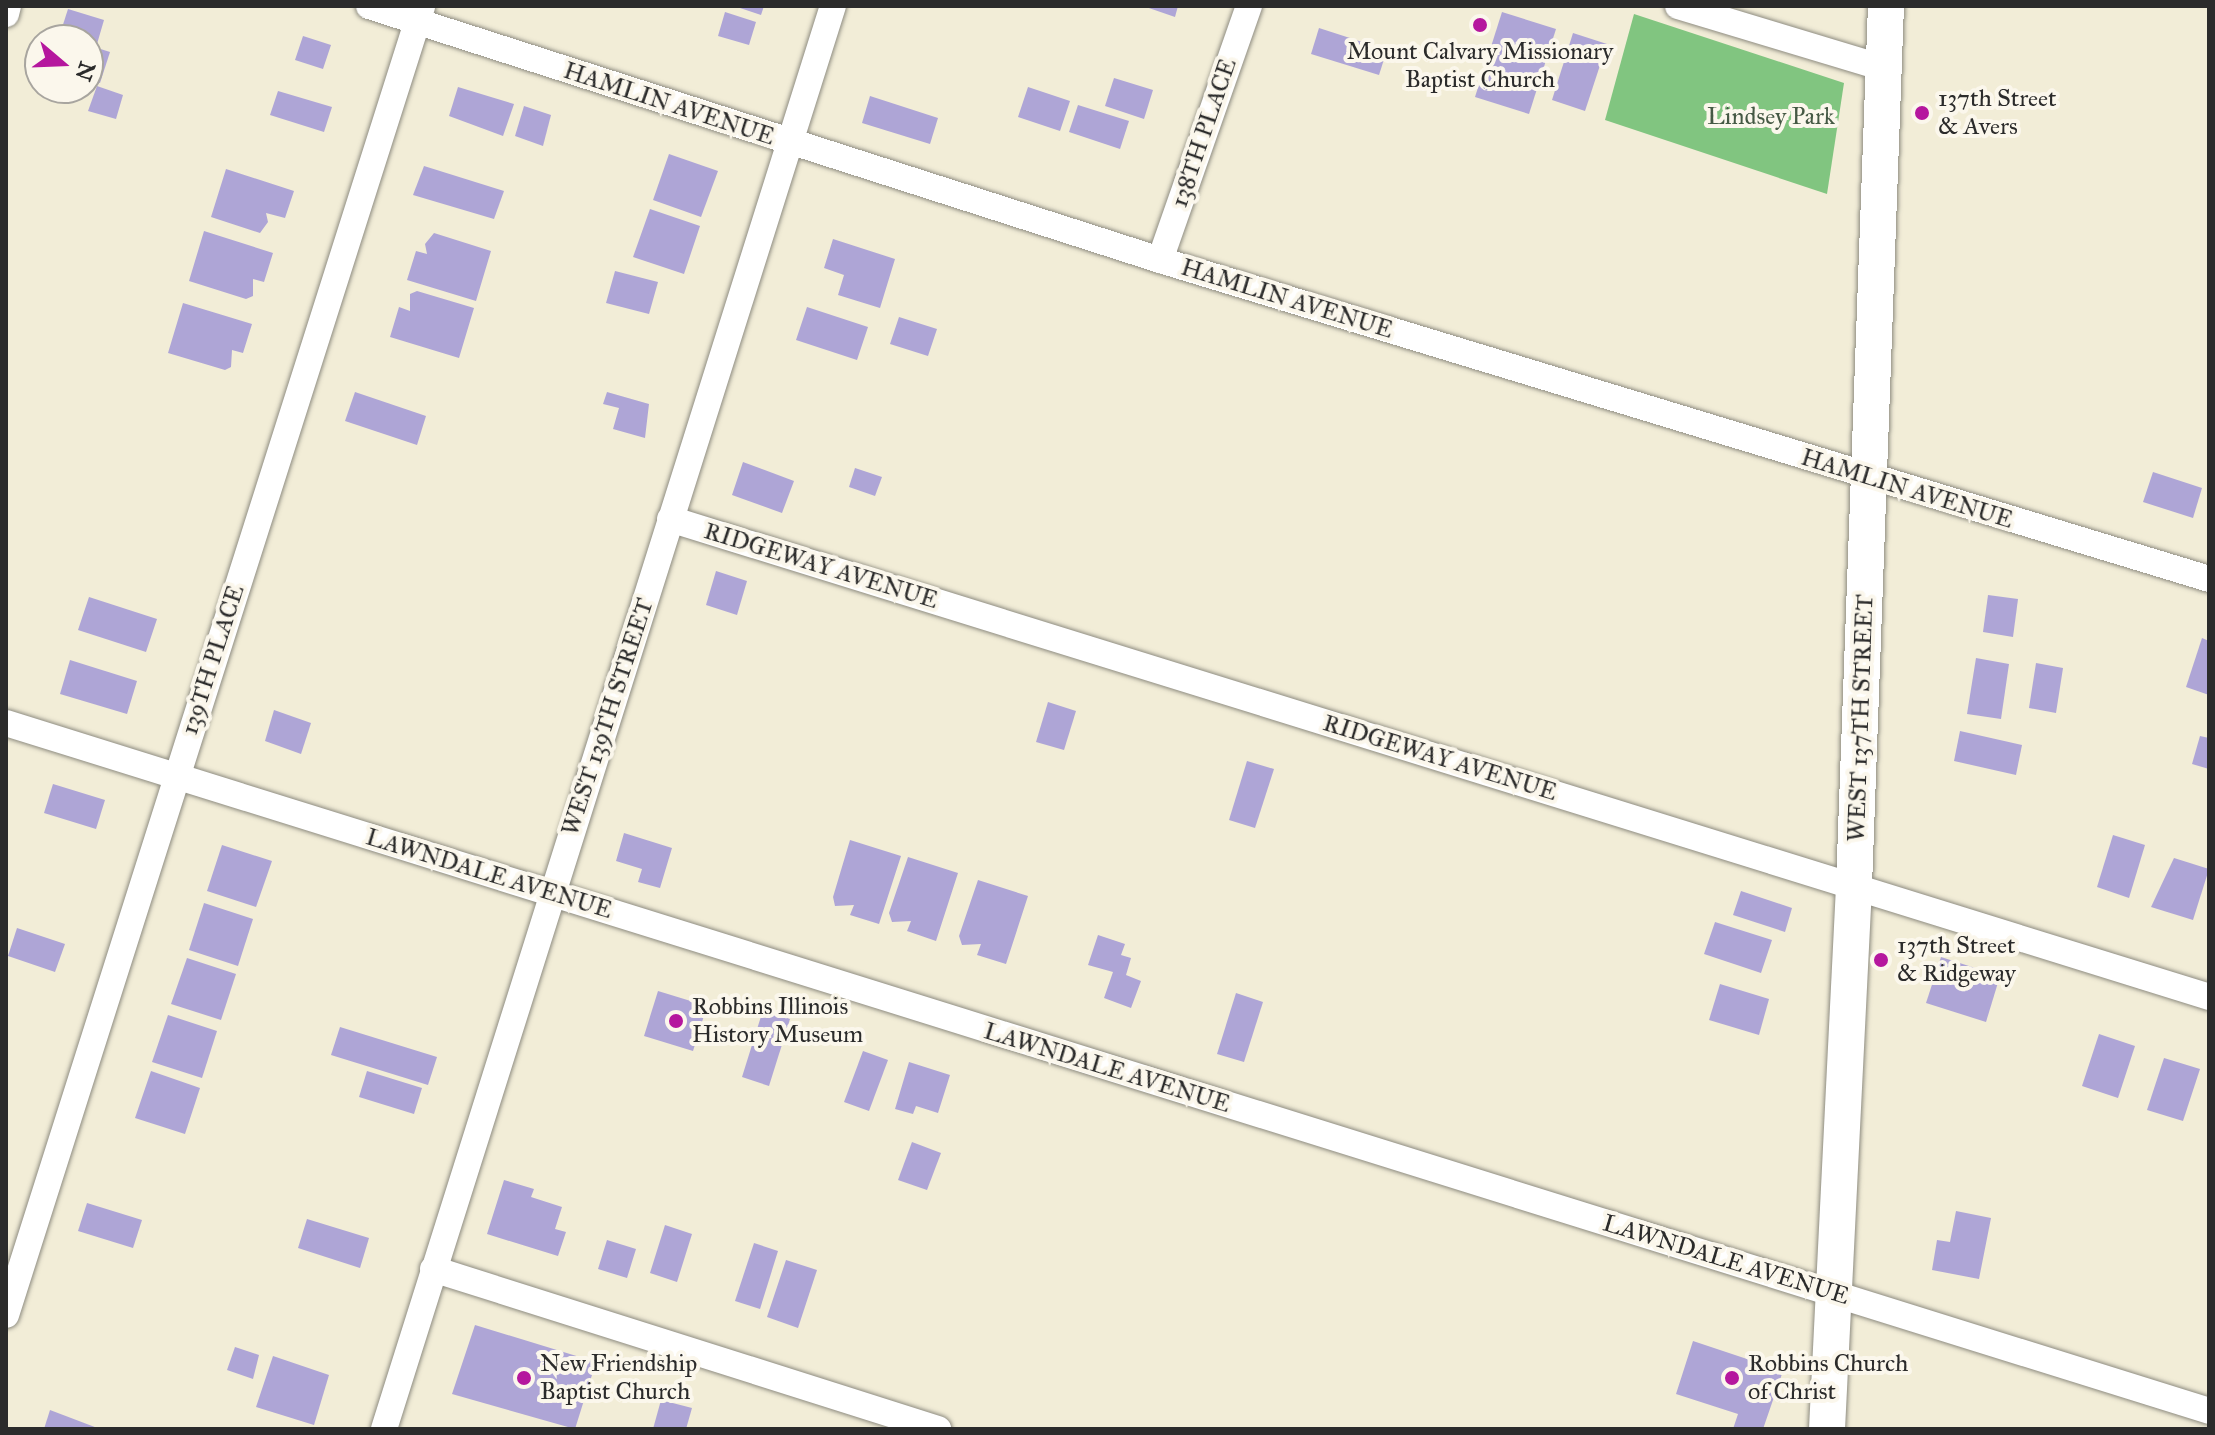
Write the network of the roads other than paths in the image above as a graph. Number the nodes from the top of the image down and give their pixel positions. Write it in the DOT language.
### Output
graph roads {
  1 [pos="8,6"];
  2 [pos="369,6"];
  3 [pos="833,6"];
  4 [pos="1249,6"];
  5 [pos="1678,6"];
  6 [pos="1886,6"];
  7 [pos="6,14"];
  8 [pos="420,14"];
  9 [pos="1884,68"];
  10 [pos="790,144"];
  11 [pos="1160,260"];
  12 [pos="1870,479"];
  13 [pos="670,519"];
  14 [pos="2209,579"];
  15 [pos="6,723"];
  16 [pos="176,776"];
  17 [pos="1854,886"];
  18 [pos="552,894"];
  19 [pos="2209,997"];
  20 [pos="433,1269"];
  21 [pos="1833,1293"];
  22 [pos="6,1315"];
  23 [pos="2209,1411"];
  24 [pos="384,1429"];
  25 [pos="938,1429"];
  26 [pos="1827,1429"];
  1 -- 7 [label="street"];
  2 -- 8 [label="street, HAMLIN AVENUE"];
  3 -- 10 [label="street, WEST 139TH STREET"];
  4 -- 11 [label="street, 138TH PLACE"];
  5 -- 9 [label="street"];
  6 -- 9 [label="main road, WEST 137TH STREET"];
  8 -- 10 [label="street, HAMLIN AVENUE"];
  8 -- 16 [label="street, 139TH PLACE"];
  9 -- 12 [label="main road, WEST 137TH STREET"];
  10 -- 11 [label="street, HAMLIN AVENUE"];
  10 -- 13 [label="street, WEST 139TH STREET"];
  11 -- 12 [label="street, HAMLIN AVENUE"];
  12 -- 14 [label="street, HAMLIN AVENUE"];
  12 -- 17 [label="main road, WEST 137TH STREET"];
  13 -- 17 [label="street, RIDGEWAY AVENUE"];
  13 -- 18 [label="street, WEST 139TH STREET"];
  15 -- 16 [label="street, LAWNDALE AVENUE"];
  16 -- 18 [label="street, LAWNDALE AVENUE"];
  16 -- 22 [label="street, 139TH PLACE"];
  17 -- 19 [label="street, RIDGEWAY AVENUE"];
  17 -- 21 [label="main road, WEST 137TH STREET"];
  18 -- 20 [label="street, WEST 139TH STREET"];
  18 -- 21 [label="street, LAWNDALE AVENUE"];
  20 -- 24 [label="street, WEST 139TH STREET"];
  20 -- 25 [label="street"];
  21 -- 23 [label="street, LAWNDALE AVENUE"];
  21 -- 26 [label="main road, WEST 137TH STREET"];
}
